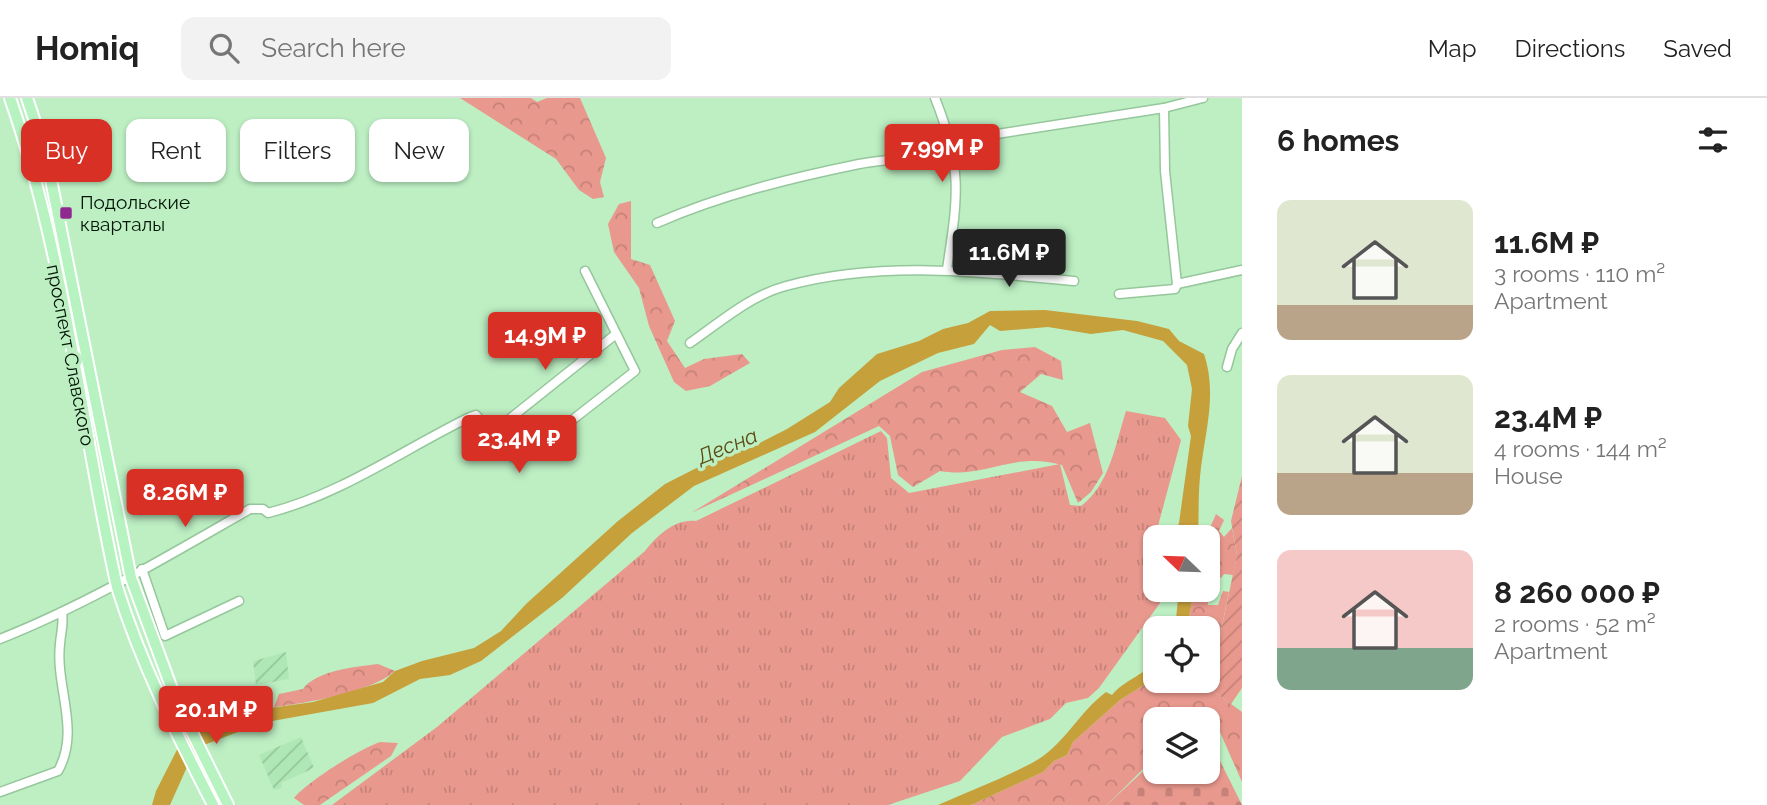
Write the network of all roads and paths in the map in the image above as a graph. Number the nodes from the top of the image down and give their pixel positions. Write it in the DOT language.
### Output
graph roads {
  1 [pos="10,98"];
  2 [pos="27,98"];
  3 [pos="935,98"];
  4 [pos="1203,98"];
  5 [pos="1164,108"];
  6 [pos="952,141"];
  7 [pos="657,223"];
  8 [pos="947,269"];
  9 [pos="1242,270"];
  10 [pos="585,271"];
  11 [pos="1074,281"];
  12 [pos="1177,284"];
  13 [pos="1119,294"];
  14 [pos="1242,333"];
  15 [pos="616,334"];
  16 [pos="690,343"];
  17 [pos="1227,367"];
  18 [pos="492,433"];
  19 [pos="142,569"];
  20 [pos="131,578"];
  21 [pos="117,587"];
  22 [pos="239,601"];
  23 [pos="62,612"];
  24 [pos="0,639"];
  25 [pos="0,792"];
  26 [pos="213,805"];
  27 [pos="228,805"];
  1 -- 21 [label="main road, проспект Славского"];
  2 -- 20 [label="main road, проспект Славского"];
  3 -- 6 [label="street"];
  4 -- 5 [label="street"];
  5 -- 6 [label="street"];
  5 -- 12 [label="street"];
  6 -- 7 [label="street"];
  6 -- 8 [label="street"];
  8 -- 11 [label="street"];
  8 -- 16 [label="street"];
  9 -- 12 [label="street"];
  10 -- 15 [label="street"];
  12 -- 13 [label="street"];
  14 -- 17 [label="street"];
  15 -- 18 [label="street"];
  15 -- 18 [label="street"];
  18 -- 19 [label="street"];
  19 -- 20 [label="street"];
  19 -- 22 [label="street"];
  20 -- 21 [label="street"];
  20 -- 27 [label="main road, проспект Славского"];
  21 -- 23 [label="street"];
  21 -- 26 [label="main road, проспект Славского"];
  23 -- 24 [label="street"];
  23 -- 25 [label="street"];
}
